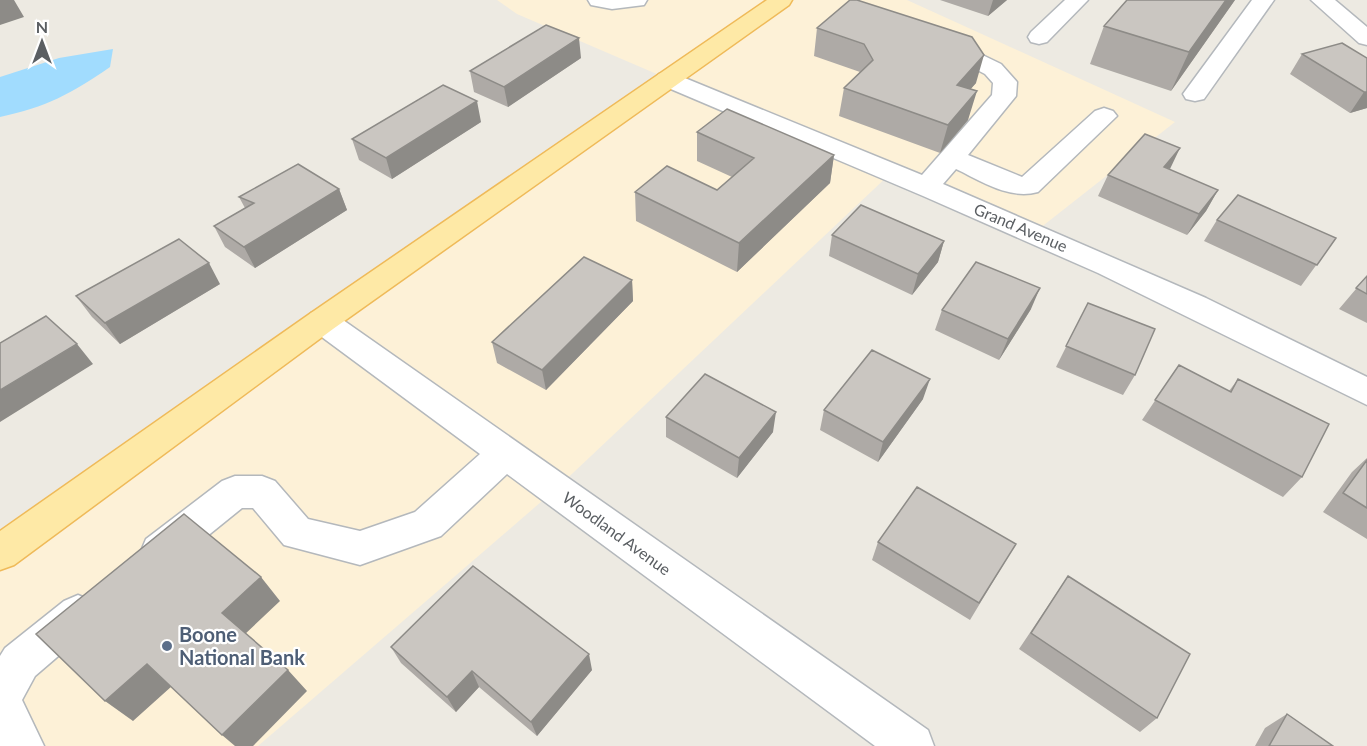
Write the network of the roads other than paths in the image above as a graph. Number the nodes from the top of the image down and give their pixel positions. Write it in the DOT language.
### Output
graph roads {
  1 [pos="599,0"];
  2 [pos="636,0"];
  3 [pos="781,0"];
  4 [pos="1077,0"];
  5 [pos="1263,0"];
  6 [pos="1322,0"];
  7 [pos="926,35"];
  8 [pos="1039,38"];
  9 [pos="1367,38"];
  10 [pos="667,79"];
  11 [pos="1195,94"];
  12 [pos="1104,116"];
  13 [pos="951,157"];
  14 [pos="926,187"];
  15 [pos="322,321"];
  16 [pos="1367,392"];
  17 [pos="505,453"];
  18 [pos="0,553"];
  19 [pos="0,697"];
  20 [pos="0,703"];
  21 [pos="22,746"];
  22 [pos="912,746"];
  1 -- 2 [label="street"];
  3 -- 10 [label="main road"];
  4 -- 8 [label="street"];
  5 -- 11 [label="street"];
  6 -- 9 [label="street"];
  7 -- 13 [label="street"];
  10 -- 14 [label="street, Grand Avenue"];
  10 -- 15 [label="main road"];
  12 -- 13 [label="street"];
  13 -- 14 [label="street"];
  14 -- 16 [label="street, Grand Avenue"];
  15 -- 17 [label="street, Woodland Avenue"];
  15 -- 18 [label="main road"];
  17 -- 19 [label="street"];
  17 -- 22 [label="street, Woodland Avenue"];
  20 -- 21 [label="street"];
}
